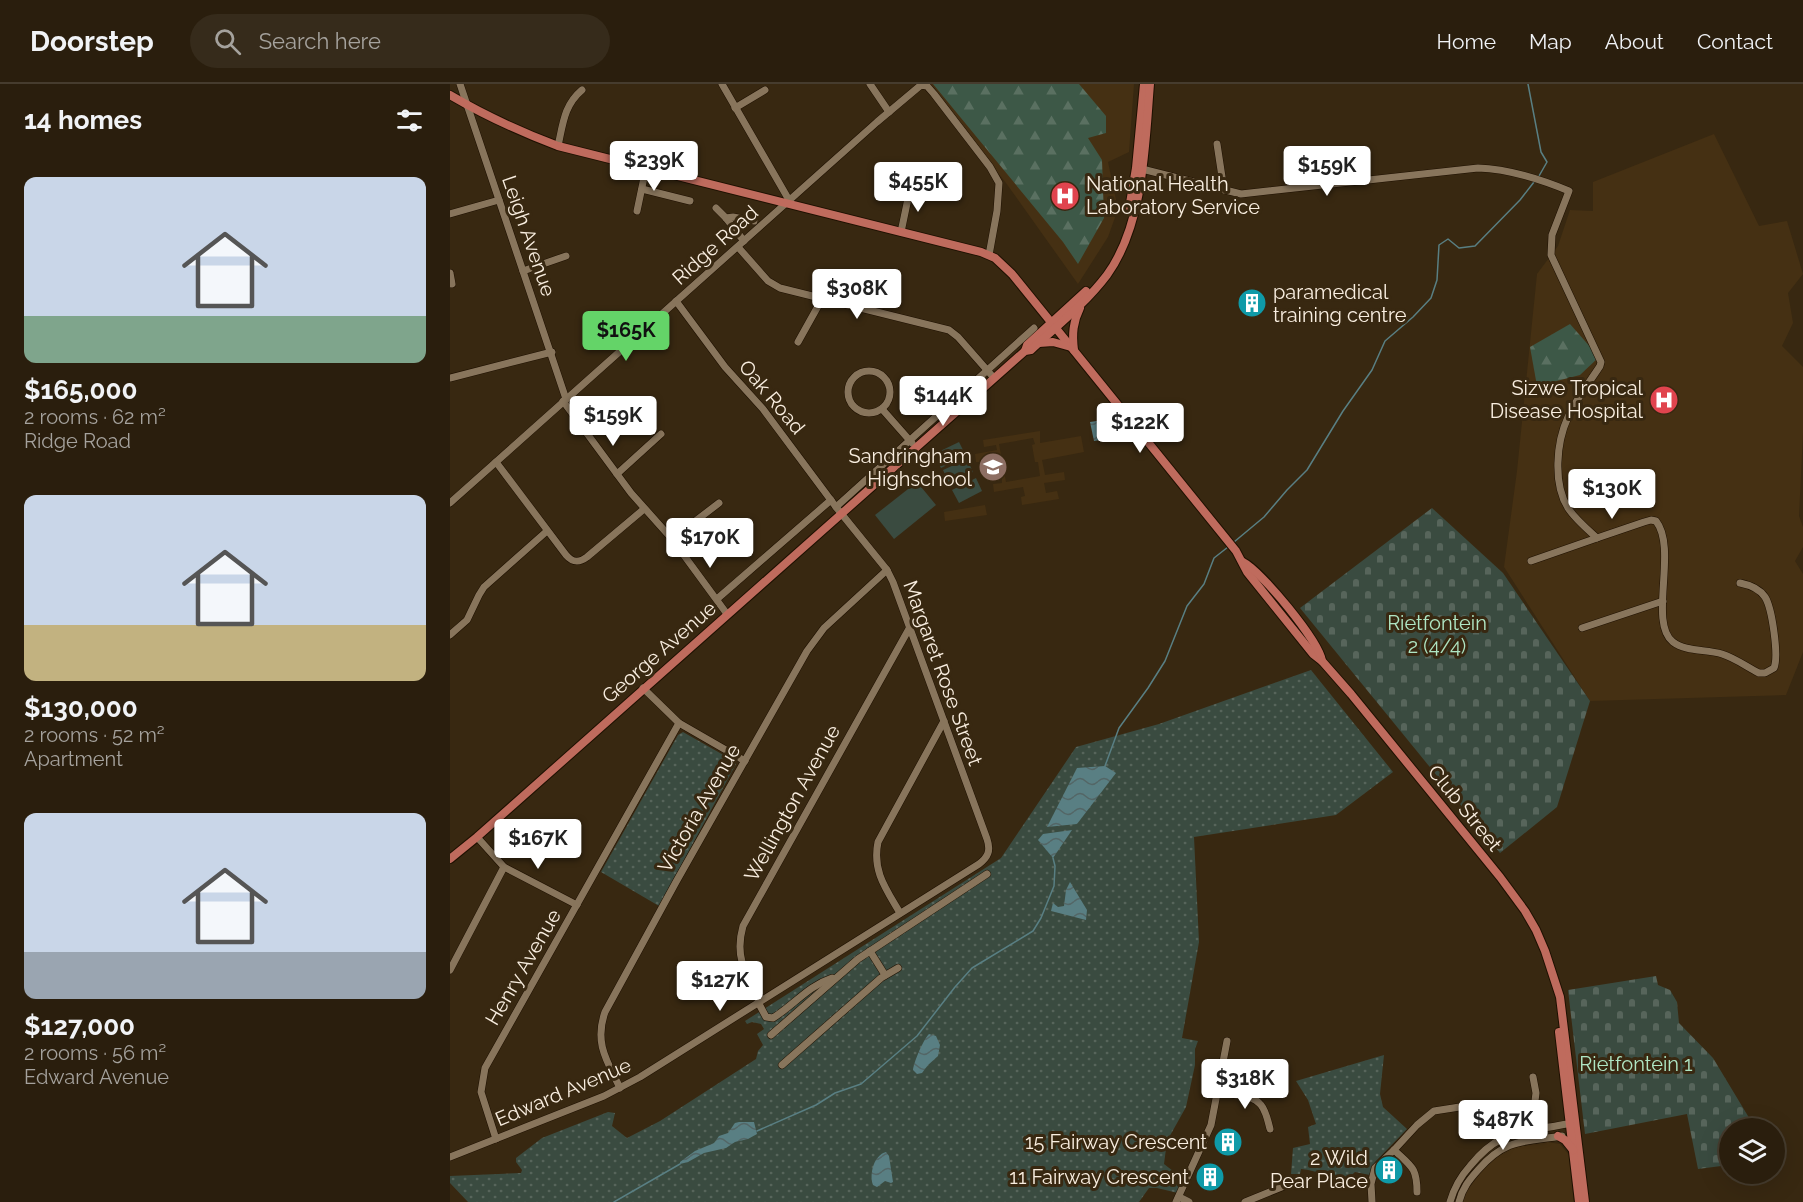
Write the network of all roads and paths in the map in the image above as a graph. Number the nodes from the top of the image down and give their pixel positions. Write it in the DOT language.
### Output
graph roads {
  1 [pos="460,84"];
  2 [pos="722,84"];
  3 [pos="870,84"];
  4 [pos="1143,84"];
  5 [pos="1150,84"];
  6 [pos="923,85"];
  7 [pos="582,90"];
  8 [pos="765,90"];
  9 [pos="450,95"];
  10 [pos="467,105"];
  11 [pos="735,108"];
  12 [pos="889,112"];
  13 [pos="1217,144"];
  14 [pos="558,146"];
  15 [pos="646,168"];
  16 [pos="1139,169"];
  17 [pos="642,189"];
  18 [pos="910,189"];
  19 [pos="1224,190"];
  20 [pos="499,200"];
  21 [pos="690,201"];
  22 [pos="788,202"];
  23 [pos="716,208"];
  24 [pos="637,211"];
  25 [pos="450,214"];
  26 [pos="726,218"];
  27 [pos="754,221"];
  28 [pos="901,232"];
  29 [pos="744,241"];
  30 [pos="738,247"];
  31 [pos="989,255"];
  32 [pos="566,256"];
  33 [pos="523,271"];
  34 [pos="450,273"];
  35 [pos="453,284"];
  36 [pos="822,298"];
  37 [pos="676,302"];
  38 [pos="1082,303"];
  39 [pos="1054,325"];
  40 [pos="1034,328"];
  41 [pos="798,342"];
  42 [pos="1039,343"];
  43 [pos="1072,349"];
  44 [pos="1025,351"];
  45 [pos="552,352"];
  46 [pos="987,370"];
  47 [pos="450,378"];
  48 [pos="994,378"];
  49 [pos="565,400"];
  50 [pos="882,409"];
  51 [pos="661,434"];
  52 [pos="913,444"];
  53 [pos="496,462"];
  54 [pos="617,474"];
  55 [pos="831,500"];
  56 [pos="719,502"];
  57 [pos="450,503"];
  58 [pos="644,509"];
  59 [pos="839,511"];
  60 [pos="547,531"];
  61 [pos="1597,538"];
  62 [pos="672,539"];
  63 [pos="1531,561"];
  64 [pos="887,570"];
  65 [pos="1740,584"];
  66 [pos="717,599"];
  67 [pos="1663,601"];
  68 [pos="727,614"];
  69 [pos="910,627"];
  70 [pos="1582,628"];
  71 [pos="450,635"];
  72 [pos="643,688"];
  73 [pos="944,722"];
  74 [pos="679,723"];
  75 [pos="745,761"];
  76 [pos="477,837"];
  77 [pos="988,855"];
  78 [pos="450,859"];
  79 [pos="504,867"];
  80 [pos="987,874"];
  81 [pos="577,905"];
  82 [pos="900,913"];
  83 [pos="870,951"];
  84 [pos="451,968"];
  85 [pos="898,968"];
  86 [pos="885,975"];
  87 [pos="837,976"];
  88 [pos="810,989"];
  89 [pos="813,998"];
  90 [pos="759,1001"];
  91 [pos="771,1035"];
  92 [pos="1227,1041"];
  93 [pos="782,1065"];
  94 [pos="1533,1077"];
  95 [pos="620,1088"];
  96 [pos="1218,1092"];
  97 [pos="1572,1124"];
  98 [pos="1270,1129"];
  99 [pos="1574,1134"];
  100 [pos="1558,1136"];
  101 [pos="496,1139"];
  102 [pos="1394,1150"];
  103 [pos="1573,1151"];
  104 [pos="450,1157"];
  105 [pos="1299,1180"];
  106 [pos="1417,1192"];
  107 [pos="1177,1199"];
  108 [pos="1189,1202"];
  109 [pos="1245,1202"];
  110 [pos="1372,1202"];
  111 [pos="1450,1202"];
  112 [pos="1459,1202"];
  113 [pos="1579,1202"];
  114 [pos="1585,1202"];
  1 -- 10 [label="street, Leigh Avenue"];
  2 -- 11 [label="street"];
  3 -- 12 [label="street"];
  4 -- 16 [label="main road"];
  5 -- 16 [label="main road"];
  6 -- 12 [label="street, Ridge Road"];
  6 -- 31 [label="street"];
  7 -- 14 [label="street"];
  8 -- 11 [label="street"];
  9 -- 10 [label="main road"];
  10 -- 14 [label="main road"];
  10 -- 20 [label="street, Leigh Avenue"];
  11 -- 22 [label="street"];
  12 -- 22 [label="street, Ridge Road"];
  13 -- 19 [label="street"];
  14 -- 15 [label="main road"];
  15 -- 17 [label="street"];
  15 -- 22 [label="main road"];
  16 -- 19 [label="street"];
  16 -- 38 [label="main road"];
  16 -- 39 [label="main road"];
  17 -- 21 [label="street"];
  17 -- 24 [label="street"];
  18 -- 28 [label="street"];
  19 -- 61 [label="street"];
  20 -- 25 [label="street"];
  20 -- 33 [label="street, Leigh Avenue"];
  22 -- 28 [label="main road"];
  22 -- 29 [label="street, Ridge Road"];
  23 -- 26 [label="street"];
  26 -- 27 [label="street"];
  26 -- 29 [label="street"];
  28 -- 31 [label="main road"];
  29 -- 30 [label="street, Ridge Road"];
  30 -- 36 [label="street"];
  30 -- 37 [label="street, Ridge Road"];
  31 -- 39 [label="main road, Club Street"];
  32 -- 33 [label="street"];
  33 -- 45 [label="street, Leigh Avenue"];
  34 -- 35 [label="street"];
  36 -- 41 [label="street"];
  36 -- 46 [label="street"];
  37 -- 49 [label="street, Ridge Road"];
  37 -- 55 [label="street, Oak Road"];
  38 -- 39 [label="main road"];
  38 -- 43 [label="main road"];
  39 -- 42 [label="main road, George Avenue"];
  39 -- 43 [label="main road, Club Street"];
  39 -- 44 [label="main road, George Avenue"];
  40 -- 46 [label="street, George Avenue"];
  42 -- 43 [label="main road"];
  42 -- 44 [label="main road, George Avenue"];
  43 -- 97 [label="main road, Club Street"];
  44 -- 48 [label="main road, George Avenue"];
  45 -- 47 [label="street"];
  45 -- 49 [label="street, Leigh Avenue"];
  46 -- 48 [label="street"];
  46 -- 52 [label="street, George Avenue"];
  48 -- 52 [label="main road, George Avenue"];
  49 -- 53 [label="street, Ridge Road"];
  49 -- 54 [label="street, Leigh Avenue"];
  50 -- 50 [label="street"];
  50 -- 52 [label="street"];
  51 -- 54 [label="street"];
  52 -- 59 [label="main road, George Avenue"];
  53 -- 57 [label="street, Ridge Road"];
  53 -- 60 [label="street"];
  54 -- 58 [label="street, Leigh Avenue"];
  55 -- 59 [label="street, Oak Road"];
  55 -- 66 [label="street, George Avenue"];
  56 -- 62 [label="street"];
  58 -- 60 [label="street"];
  58 -- 62 [label="street, Leigh Avenue"];
  59 -- 64 [label="street, Margaret Rose Street"];
  59 -- 68 [label="main road, George Avenue"];
  60 -- 71 [label="street"];
  61 -- 63 [label="street"];
  61 -- 67 [label="street"];
  62 -- 66 [label="street, Leigh Avenue"];
  64 -- 69 [label="street, Margaret Rose Street"];
  64 -- 75 [label="street, Victoria Avenue"];
  65 -- 67 [label="street"];
  66 -- 68 [label="street, Leigh Avenue"];
  67 -- 70 [label="street"];
  68 -- 72 [label="main road, George Avenue"];
  69 -- 73 [label="street, Margaret Rose Street"];
  69 -- 90 [label="street, Wellington Avenue"];
  72 -- 74 [label="street"];
  72 -- 76 [label="main road, George Avenue"];
  73 -- 77 [label="street, Margaret Rose Street"];
  73 -- 82 [label="street"];
  74 -- 75 [label="street"];
  74 -- 81 [label="street, Henry Avenue"];
  75 -- 95 [label="street, Victoria Avenue"];
  76 -- 78 [label="main road, George Avenue"];
  76 -- 79 [label="street"];
  77 -- 82 [label="street, Edward Avenue"];
  79 -- 81 [label="street"];
  79 -- 84 [label="street"];
  80 -- 83 [label="street"];
  81 -- 101 [label="street, Henry Avenue"];
  82 -- 90 [label="street, Edward Avenue"];
  83 -- 86 [label="street"];
  83 -- 87 [label="street"];
  85 -- 86 [label="street"];
  86 -- 93 [label="street"];
  87 -- 88 [label="street"];
  87 -- 89 [label="street"];
  88 -- 89 [label="street"];
  88 -- 90 [label="street"];
  89 -- 91 [label="street"];
  90 -- 95 [label="street, Edward Avenue"];
  92 -- 96 [label="street"];
  94 -- 102 [label="street"];
  95 -- 101 [label="street, Edward Avenue"];
  96 -- 98 [label="street"];
  96 -- 107 [label="street"];
  97 -- 99 [label="main road, Club Street"];
  97 -- 111 [label="street"];
  99 -- 100 [label="street"];
  99 -- 103 [label="main road, Club Street"];
  99 -- 114 [label="main road, Club Street"];
  100 -- 103 [label="main road"];
  100 -- 112 [label="street"];
  101 -- 104 [label="street, Edward Avenue"];
  102 -- 106 [label="street"];
  102 -- 110 [label="street"];
  103 -- 113 [label="main road, Club Street"];
  105 -- 109 [label="street"];
  107 -- 108 [label="street"];
}
